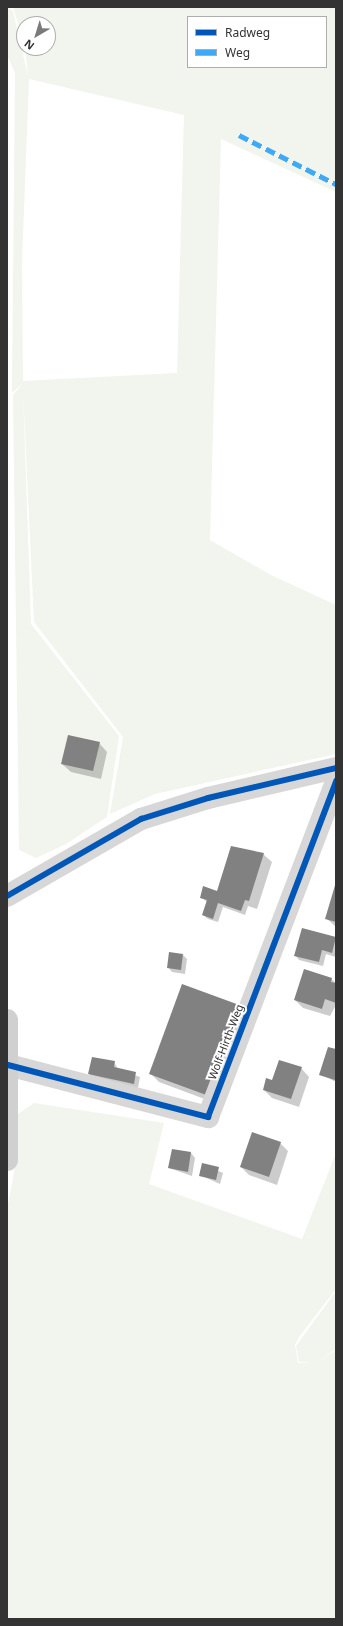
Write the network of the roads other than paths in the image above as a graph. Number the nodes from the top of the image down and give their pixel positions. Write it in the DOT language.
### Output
graph roads {
  1 [pos="336,768"];
  2 [pos="336,781"];
  3 [pos="7,896"];
  4 [pos="7,1020"];
  5 [pos="8,1065"];
  6 [pos="7,1160"];
  1 -- 3 [label="street"];
  2 -- 5 [label="street, Wolf-Hirth-Weg"];
  4 -- 5 [label="street"];
  5 -- 6 [label="street"];
}
